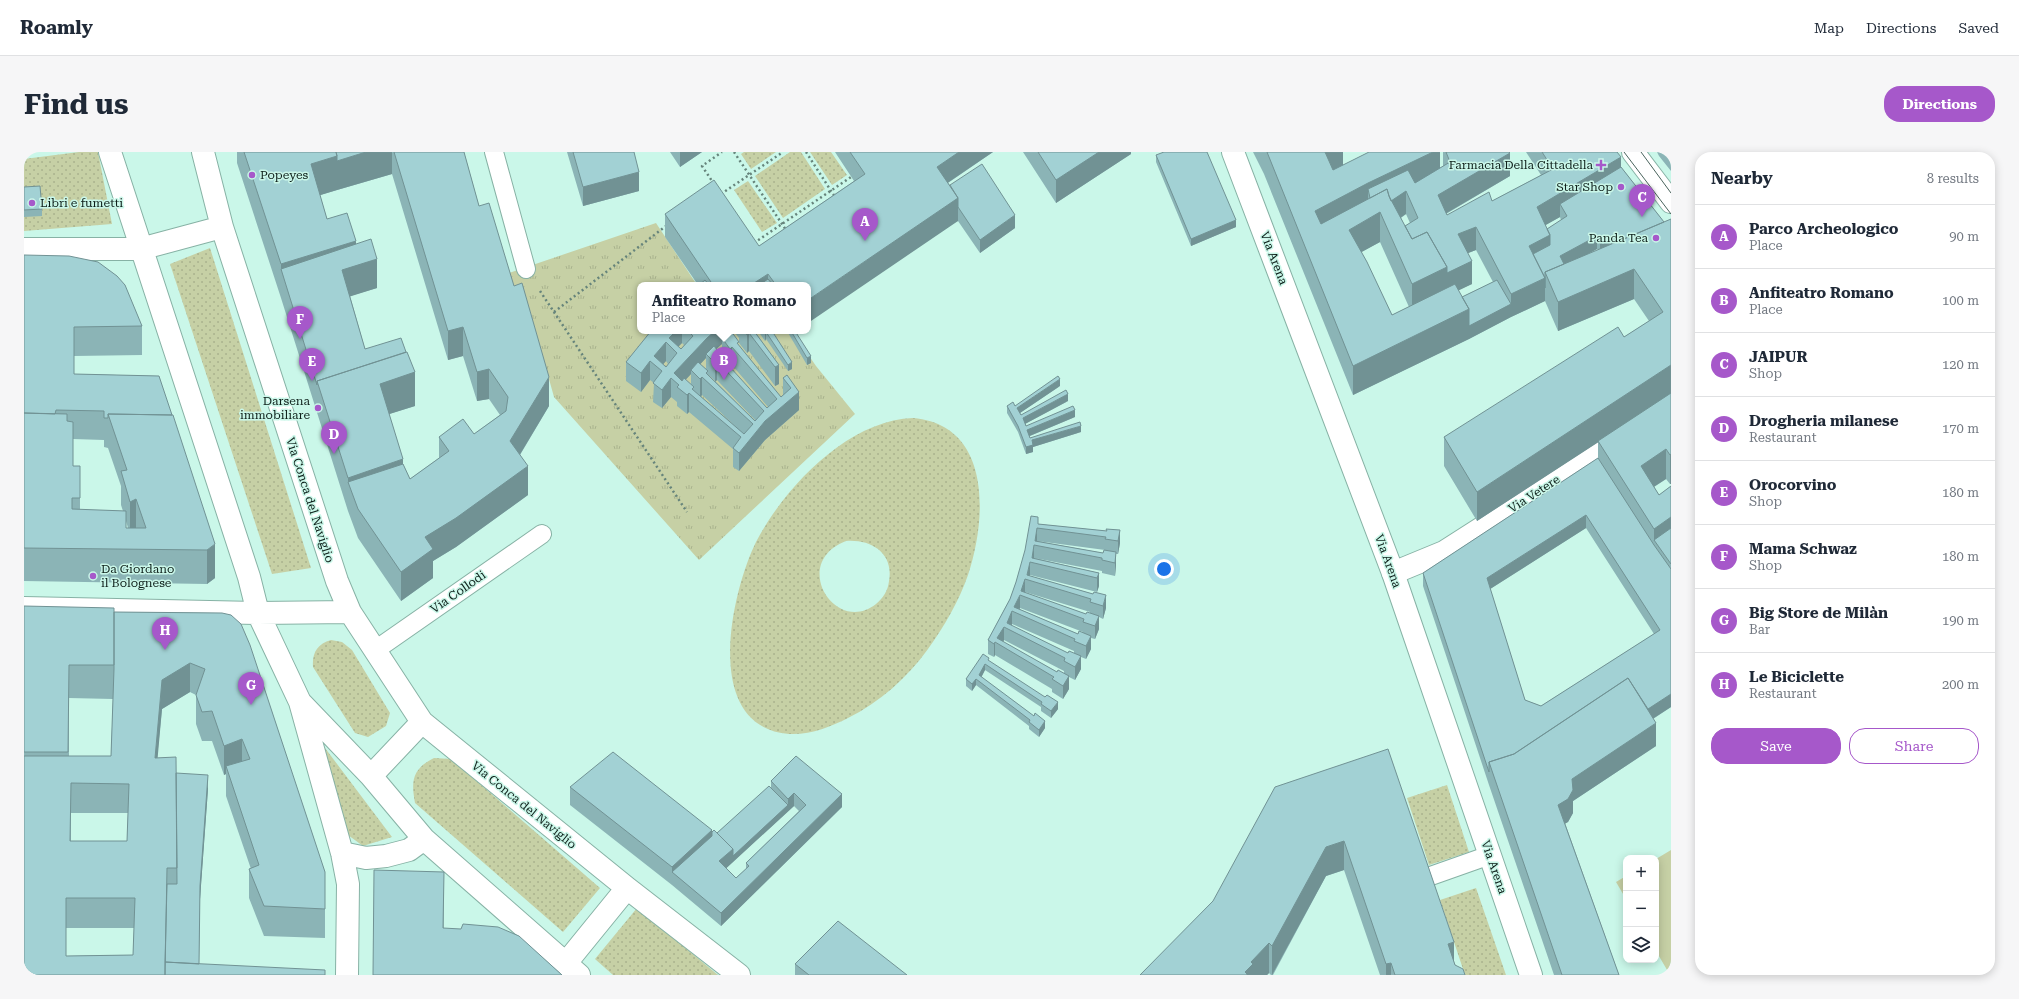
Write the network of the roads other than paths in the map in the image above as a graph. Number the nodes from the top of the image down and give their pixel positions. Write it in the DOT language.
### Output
graph roads {
  1 [pos="110,152"];
  2 [pos="203,152"];
  3 [pos="494,152"];
  4 [pos="1233,152"];
  5 [pos="1633,152"];
  6 [pos="1671,202"];
  7 [pos="222,227"];
  8 [pos="24,249"];
  9 [pos="140,249"];
  10 [pos="526,269"];
  11 [pos="1671,407"];
  12 [pos="542,534"];
  13 [pos="1393,573"];
  14 [pos="24,608"];
  15 [pos="350,612"];
  16 [pos="258,613"];
  17 [pos="374,651"];
  18 [pos="300,702"];
  19 [pos="422,722"];
  20 [pos="370,776"];
  21 [pos="424,839"];
  22 [pos="342,853"];
  23 [pos="1490,855"];
  24 [pos="1425,878"];
  25 [pos="627,888"];
  26 [pos="572,969"];
  27 [pos="347,975"];
  28 [pos="739,975"];
  29 [pos="1531,975"];
  1 -- 9 [label="street"];
  2 -- 7 [label="street, Via Conca del Naviglio"];
  3 -- 10 [label="lane"];
  4 -- 13 [label="street, Via Arena"];
  5 -- 6 [label="street"];
  7 -- 9 [label="street"];
  7 -- 15 [label="street, Via Conca del Naviglio"];
  8 -- 9 [label="street"];
  9 -- 16 [label="street"];
  11 -- 13 [label="street, Via Vetere"];
  12 -- 17 [label="lane, Via Collodi"];
  13 -- 23 [label="street, Via Arena"];
  14 -- 16 [label="street"];
  15 -- 16 [label="street"];
  15 -- 17 [label="street, Via Conca del Naviglio"];
  16 -- 18 [label="street"];
  17 -- 19 [label="street, Via Conca del Naviglio"];
  18 -- 20 [label="street"];
  18 -- 22 [label="street"];
  19 -- 20 [label="street"];
  19 -- 25 [label="street, Via Conca del Naviglio"];
  20 -- 21 [label="street"];
  21 -- 22 [label="street"];
  21 -- 26 [label="street"];
  22 -- 27 [label="street"];
  23 -- 24 [label="lane"];
  23 -- 29 [label="street, Via Arena"];
  25 -- 26 [label="street"];
  25 -- 28 [label="street, Via Conca del Naviglio"];
}
